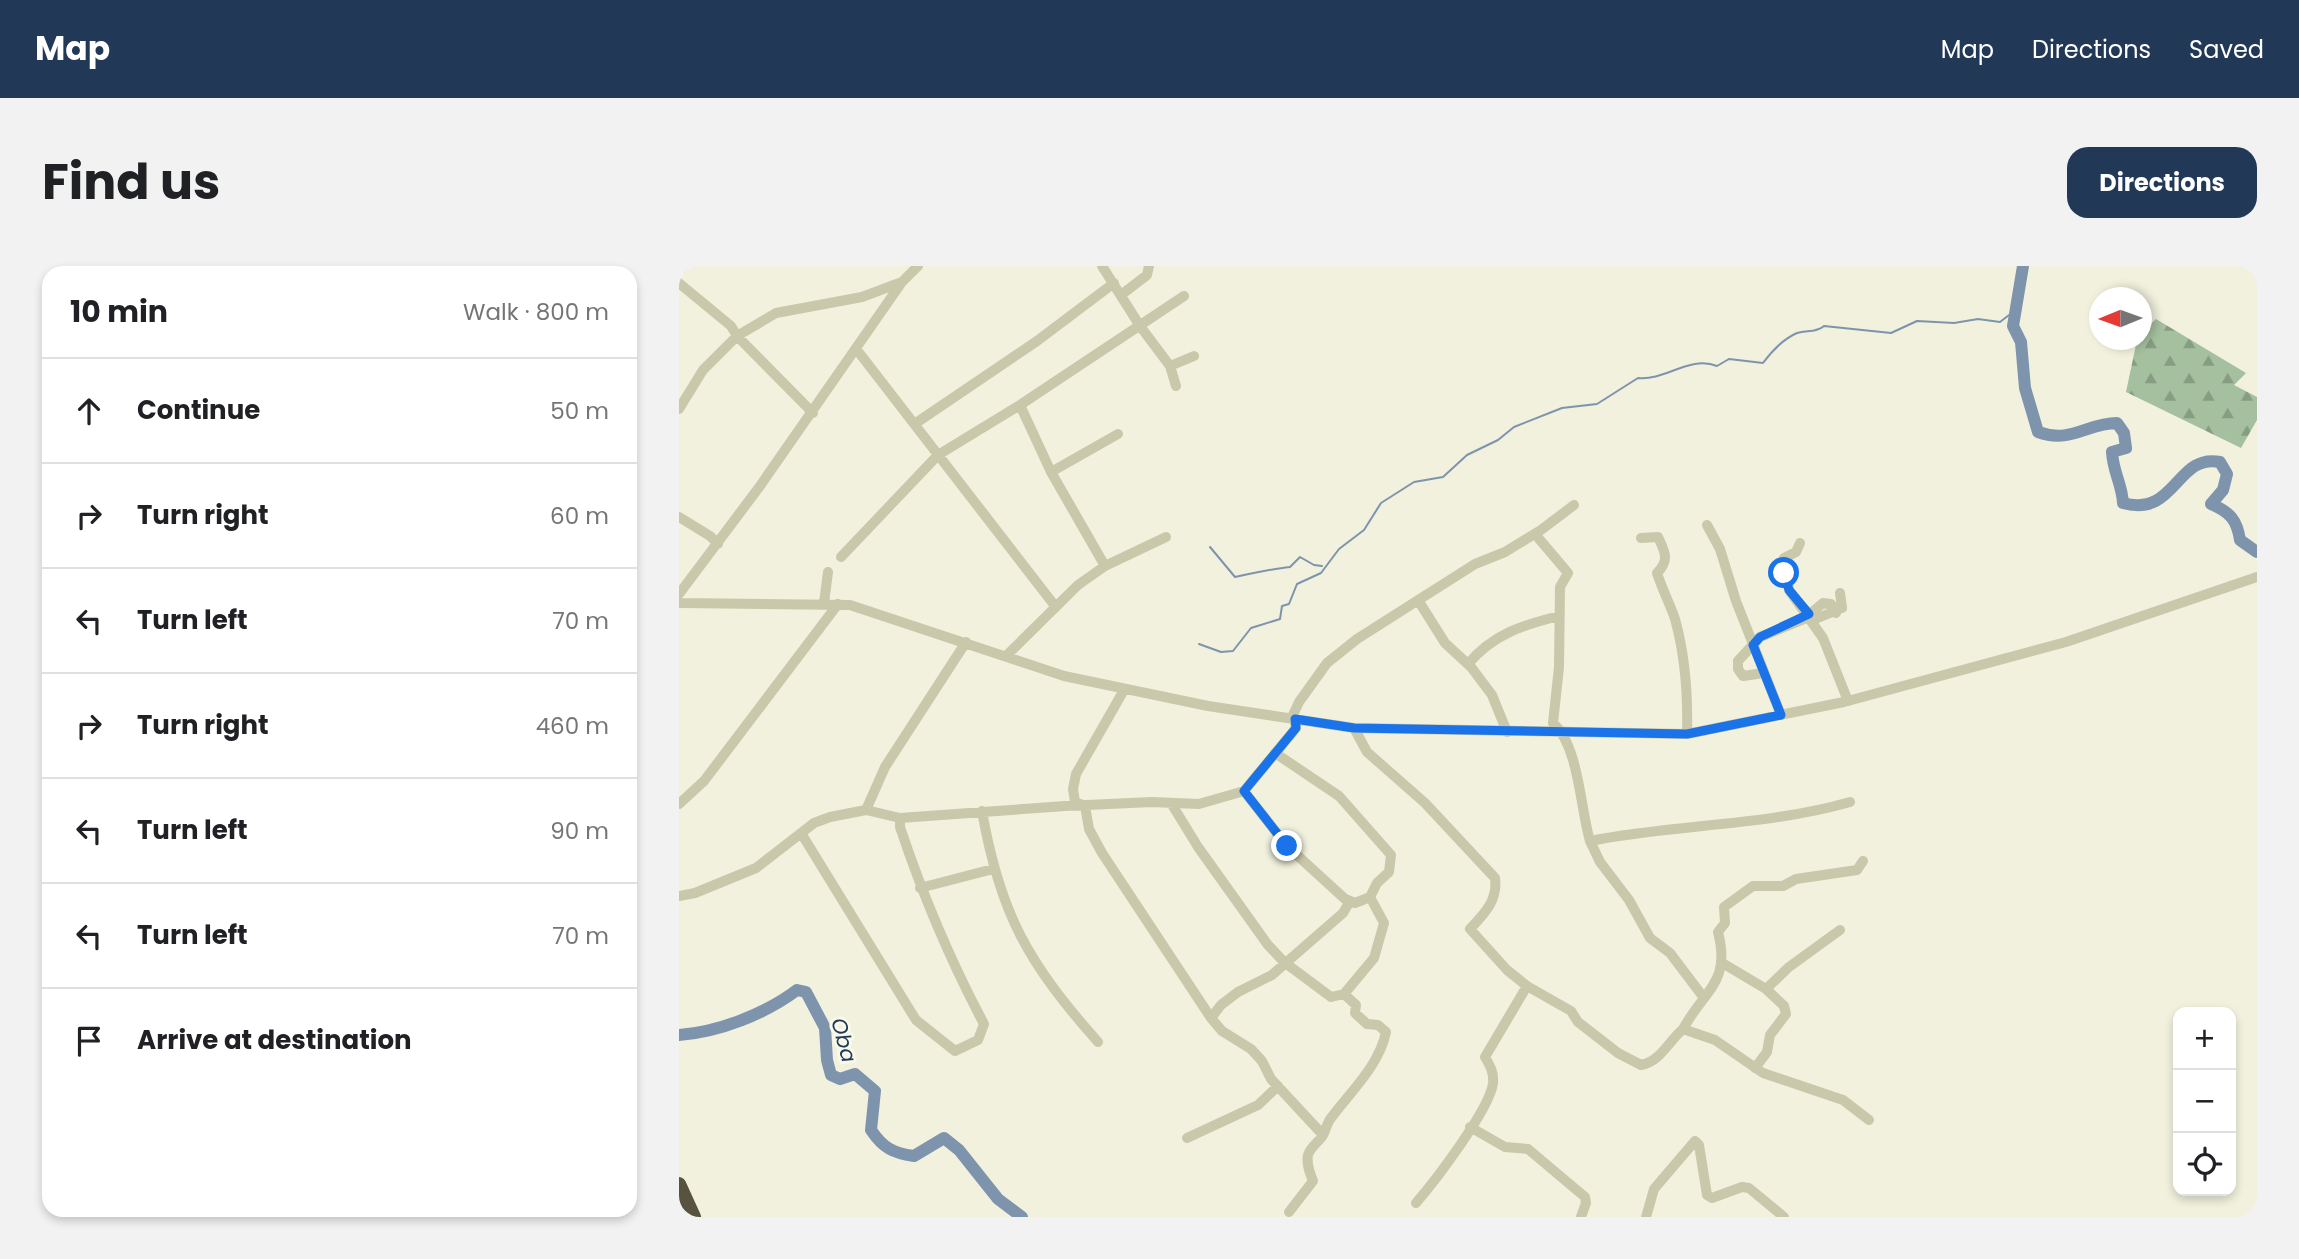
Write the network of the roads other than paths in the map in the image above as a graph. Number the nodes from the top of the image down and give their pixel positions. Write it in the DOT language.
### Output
graph roads {
  1 [pos="684,266"];
  2 [pos="918,266"];
  3 [pos="1103,266"];
  4 [pos="1149,266"];
  5 [pos="679,271"];
  6 [pos="902,282"];
  7 [pos="679,283"];
  8 [pos="1114,283"];
  9 [pos="1121,295"];
  10 [pos="1184,296"];
  11 [pos="1140,326"];
  12 [pos="737,336"];
  13 [pos="857,351"];
  14 [pos="1194,356"];
  15 [pos="1170,366"];
  16 [pos="1176,386"];
  17 [pos="1020,405"];
  18 [pos="679,410"];
  19 [pos="813,413"];
  20 [pos="916,423"];
  21 [pos="1118,434"];
  22 [pos="938,455"];
  23 [pos="1051,471"];
  24 [pos="1574,505"];
  25 [pos="679,517"];
  26 [pos="1707,525"];
  27 [pos="1535,534"];
  28 [pos="1166,537"];
  29 [pos="1641,538"];
  30 [pos="1800,543"];
  31 [pos="718,544"];
  32 [pos="841,557"];
  33 [pos="1105,566"];
  34 [pos="828,572"];
  35 [pos="2257,578"];
  36 [pos="1840,593"];
  37 [pos="681,600"];
  38 [pos="1418,600"];
  39 [pos="824,603"];
  40 [pos="838,604"];
  41 [pos="1055,606"];
  42 [pos="679,613"];
  43 [pos="1559,616"];
  44 [pos="1811,617"];
  45 [pos="966,642"];
  46 [pos="1753,645"];
  47 [pos="1007,655"];
  48 [pos="1468,664"];
  49 [pos="1765,673"];
  50 [pos="1124,690"];
  51 [pos="1848,701"];
  52 [pos="1781,715"];
  53 [pos="1295,719"];
  54 [pos="1354,728"];
  55 [pos="1507,732"];
  56 [pos="1564,733"];
  57 [pos="1687,734"];
  58 [pos="1275,753"];
  59 [pos="1244,791"];
  60 [pos="1850,802"];
  61 [pos="1171,803"];
  62 [pos="679,804"];
  63 [pos="1085,806"];
  64 [pos="866,810"];
  65 [pos="982,811"];
  66 [pos="900,818"];
  67 [pos="801,833"];
  68 [pos="1590,841"];
  69 [pos="1863,861"];
  70 [pos="993,869"];
  71 [pos="920,888"];
  72 [pos="679,896"];
  73 [pos="1370,897"];
  74 [pos="1350,901"];
  75 [pos="1840,930"];
  76 [pos="1284,962"];
  77 [pos="1724,964"];
  78 [pos="1527,986"];
  79 [pos="1766,989"];
  80 [pos="1344,994"];
  81 [pos="1704,998"];
  82 [pos="1211,1018"];
  83 [pos="1683,1029"];
  84 [pos="1098,1042"];
  85 [pos="1755,1068"];
  86 [pos="1278,1086"];
  87 [pos="1869,1120"];
  88 [pos="1470,1127"];
  89 [pos="1323,1135"];
  90 [pos="1187,1138"];
  91 [pos="679,1184"];
  92 [pos="1416,1203"];
  93 [pos="1289,1212"];
  94 [pos="694,1217"];
  95 [pos="1581,1217"];
  96 [pos="1646,1217"];
  97 [pos="1784,1217"];
  1 -- 5 [label="street"];
  2 -- 6 [label="street"];
  3 -- 8 [label="street"];
  4 -- 9 [label="street"];
  6 -- 12 [label="street"];
  6 -- 13 [label="street"];
  7 -- 12 [label="street"];
  8 -- 9 [label="street"];
  8 -- 20 [label="street"];
  9 -- 11 [label="street"];
  10 -- 11 [label="street"];
  11 -- 15 [label="street"];
  11 -- 17 [label="street"];
  12 -- 18 [label="street"];
  12 -- 19 [label="street"];
  13 -- 19 [label="street"];
  13 -- 20 [label="street"];
  14 -- 15 [label="street"];
  15 -- 16 [label="street"];
  17 -- 22 [label="street"];
  17 -- 23 [label="street"];
  19 -- 31 [label="street"];
  20 -- 22 [label="street"];
  21 -- 23 [label="street"];
  22 -- 32 [label="street"];
  22 -- 41 [label="street"];
  23 -- 33 [label="street"];
  24 -- 27 [label="street"];
  25 -- 31 [label="street"];
  26 -- 46 [label="street"];
  27 -- 38 [label="street"];
  27 -- 43 [label="street"];
  28 -- 33 [label="street"];
  29 -- 57 [label="street"];
  30 -- 44 [label="street"];
  31 -- 37 [label="street"];
  33 -- 41 [label="street"];
  34 -- 39 [label="street"];
  35 -- 51 [label="street"];
  36 -- 44 [label="street"];
  37 -- 39 [label="street"];
  37 -- 42 [label="street"];
  38 -- 48 [label="street"];
  38 -- 53 [label="street"];
  39 -- 40 [label="street"];
  40 -- 45 [label="street"];
  40 -- 62 [label="street"];
  41 -- 47 [label="street"];
  43 -- 48 [label="street"];
  43 -- 56 [label="street"];
  44 -- 46 [label="street"];
  44 -- 51 [label="street"];
  45 -- 47 [label="street"];
  45 -- 64 [label="street"];
  46 -- 49 [label="street"];
  46 -- 49 [label="street"];
  47 -- 50 [label="street"];
  48 -- 55 [label="street"];
  49 -- 52 [label="street"];
  50 -- 53 [label="street"];
  50 -- 63 [label="street"];
  51 -- 52 [label="street"];
  52 -- 57 [label="street"];
  53 -- 54 [label="street"];
  53 -- 58 [label="street"];
  54 -- 55 [label="street"];
  54 -- 78 [label="street"];
  55 -- 56 [label="street"];
  56 -- 57 [label="street"];
  56 -- 68 [label="street"];
  58 -- 59 [label="street"];
  58 -- 73 [label="street"];
  59 -- 61 [label="street"];
  59 -- 74 [label="street"];
  60 -- 68 [label="street"];
  61 -- 63 [label="street"];
  61 -- 76 [label="street"];
  63 -- 65 [label="street"];
  63 -- 82 [label="street"];
  64 -- 66 [label="street"];
  64 -- 67 [label="street"];
  65 -- 66 [label="street"];
  65 -- 70 [label="street"];
  66 -- 71 [label="street"];
  67 -- 71 [label="street"];
  67 -- 72 [label="street"];
  68 -- 81 [label="street"];
  69 -- 77 [label="street"];
  70 -- 71 [label="street"];
  70 -- 84 [label="street"];
  73 -- 74 [label="street"];
  73 -- 80 [label="street"];
  74 -- 76 [label="street"];
  75 -- 79 [label="street"];
  76 -- 80 [label="street"];
  76 -- 82 [label="street"];
  77 -- 79 [label="street"];
  77 -- 81 [label="street"];
  78 -- 83 [label="street"];
  78 -- 88 [label="street"];
  79 -- 85 [label="street"];
  80 -- 89 [label="street"];
  81 -- 83 [label="street"];
  82 -- 86 [label="street"];
  83 -- 85 [label="street"];
  85 -- 87 [label="street"];
  86 -- 89 [label="street"];
  86 -- 90 [label="street"];
  88 -- 92 [label="street"];
  88 -- 95 [label="street"];
  89 -- 93 [label="street"];
  91 -- 94 [label="highway"];
  96 -- 97 [label="street"];
}
